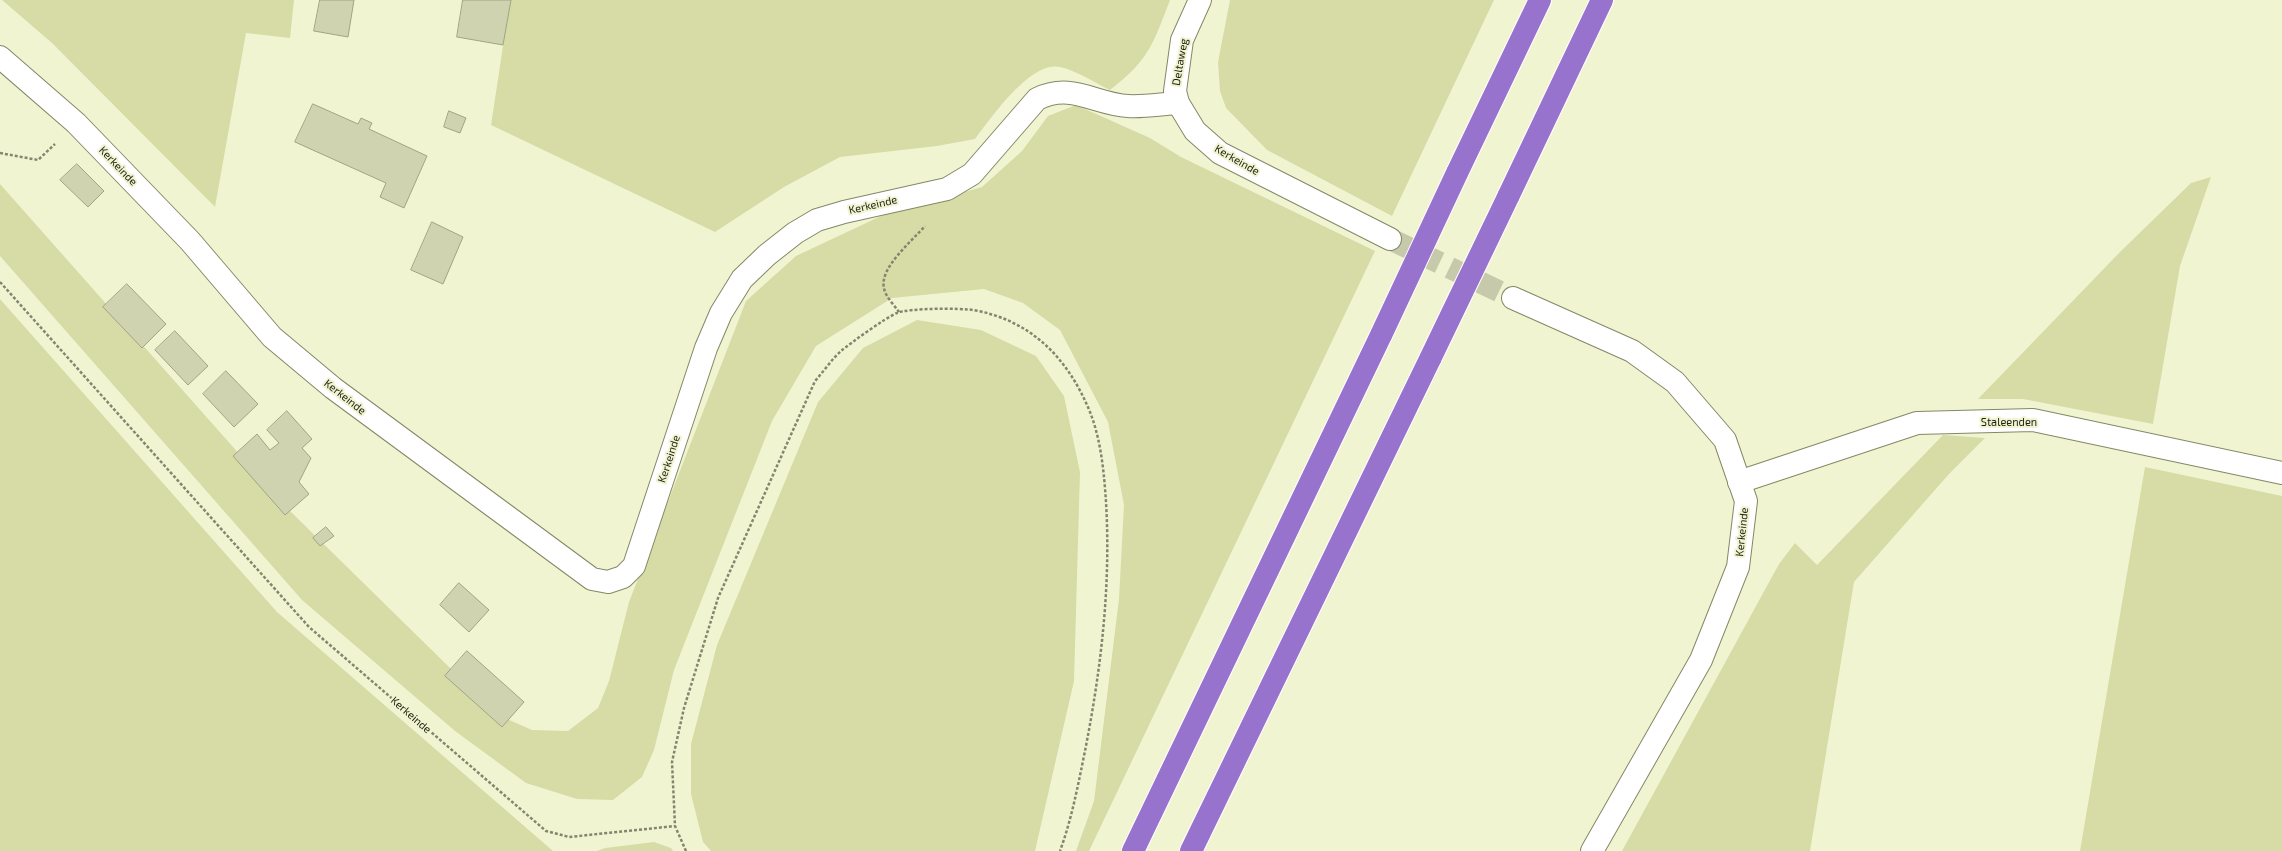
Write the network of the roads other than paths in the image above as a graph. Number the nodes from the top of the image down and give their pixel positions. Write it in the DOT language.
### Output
graph roads {
  1 [pos="1200,0"];
  2 [pos="1540,0"];
  3 [pos="1602,0"];
  4 [pos="0,57"];
  5 [pos="1178,103"];
  6 [pos="1390,239"];
  7 [pos="1514,298"];
  8 [pos="2282,473"];
  9 [pos="1739,482"];
  10 [pos="1132,851"];
  11 [pos="1191,851"];
  12 [pos="1592,851"];
  1 -- 5 [label="street, Deltaweg"];
  2 -- 10 [label="highway, bridge"];
  3 -- 11 [label="highway, bridge"];
  4 -- 5 [label="street, Kerkeinde"];
  5 -- 6 [label="street, Kerkeinde"];
  7 -- 9 [label="street, Kerkeinde"];
  8 -- 9 [label="street, Staleenden"];
  9 -- 12 [label="street, Kerkeinde"];
}
